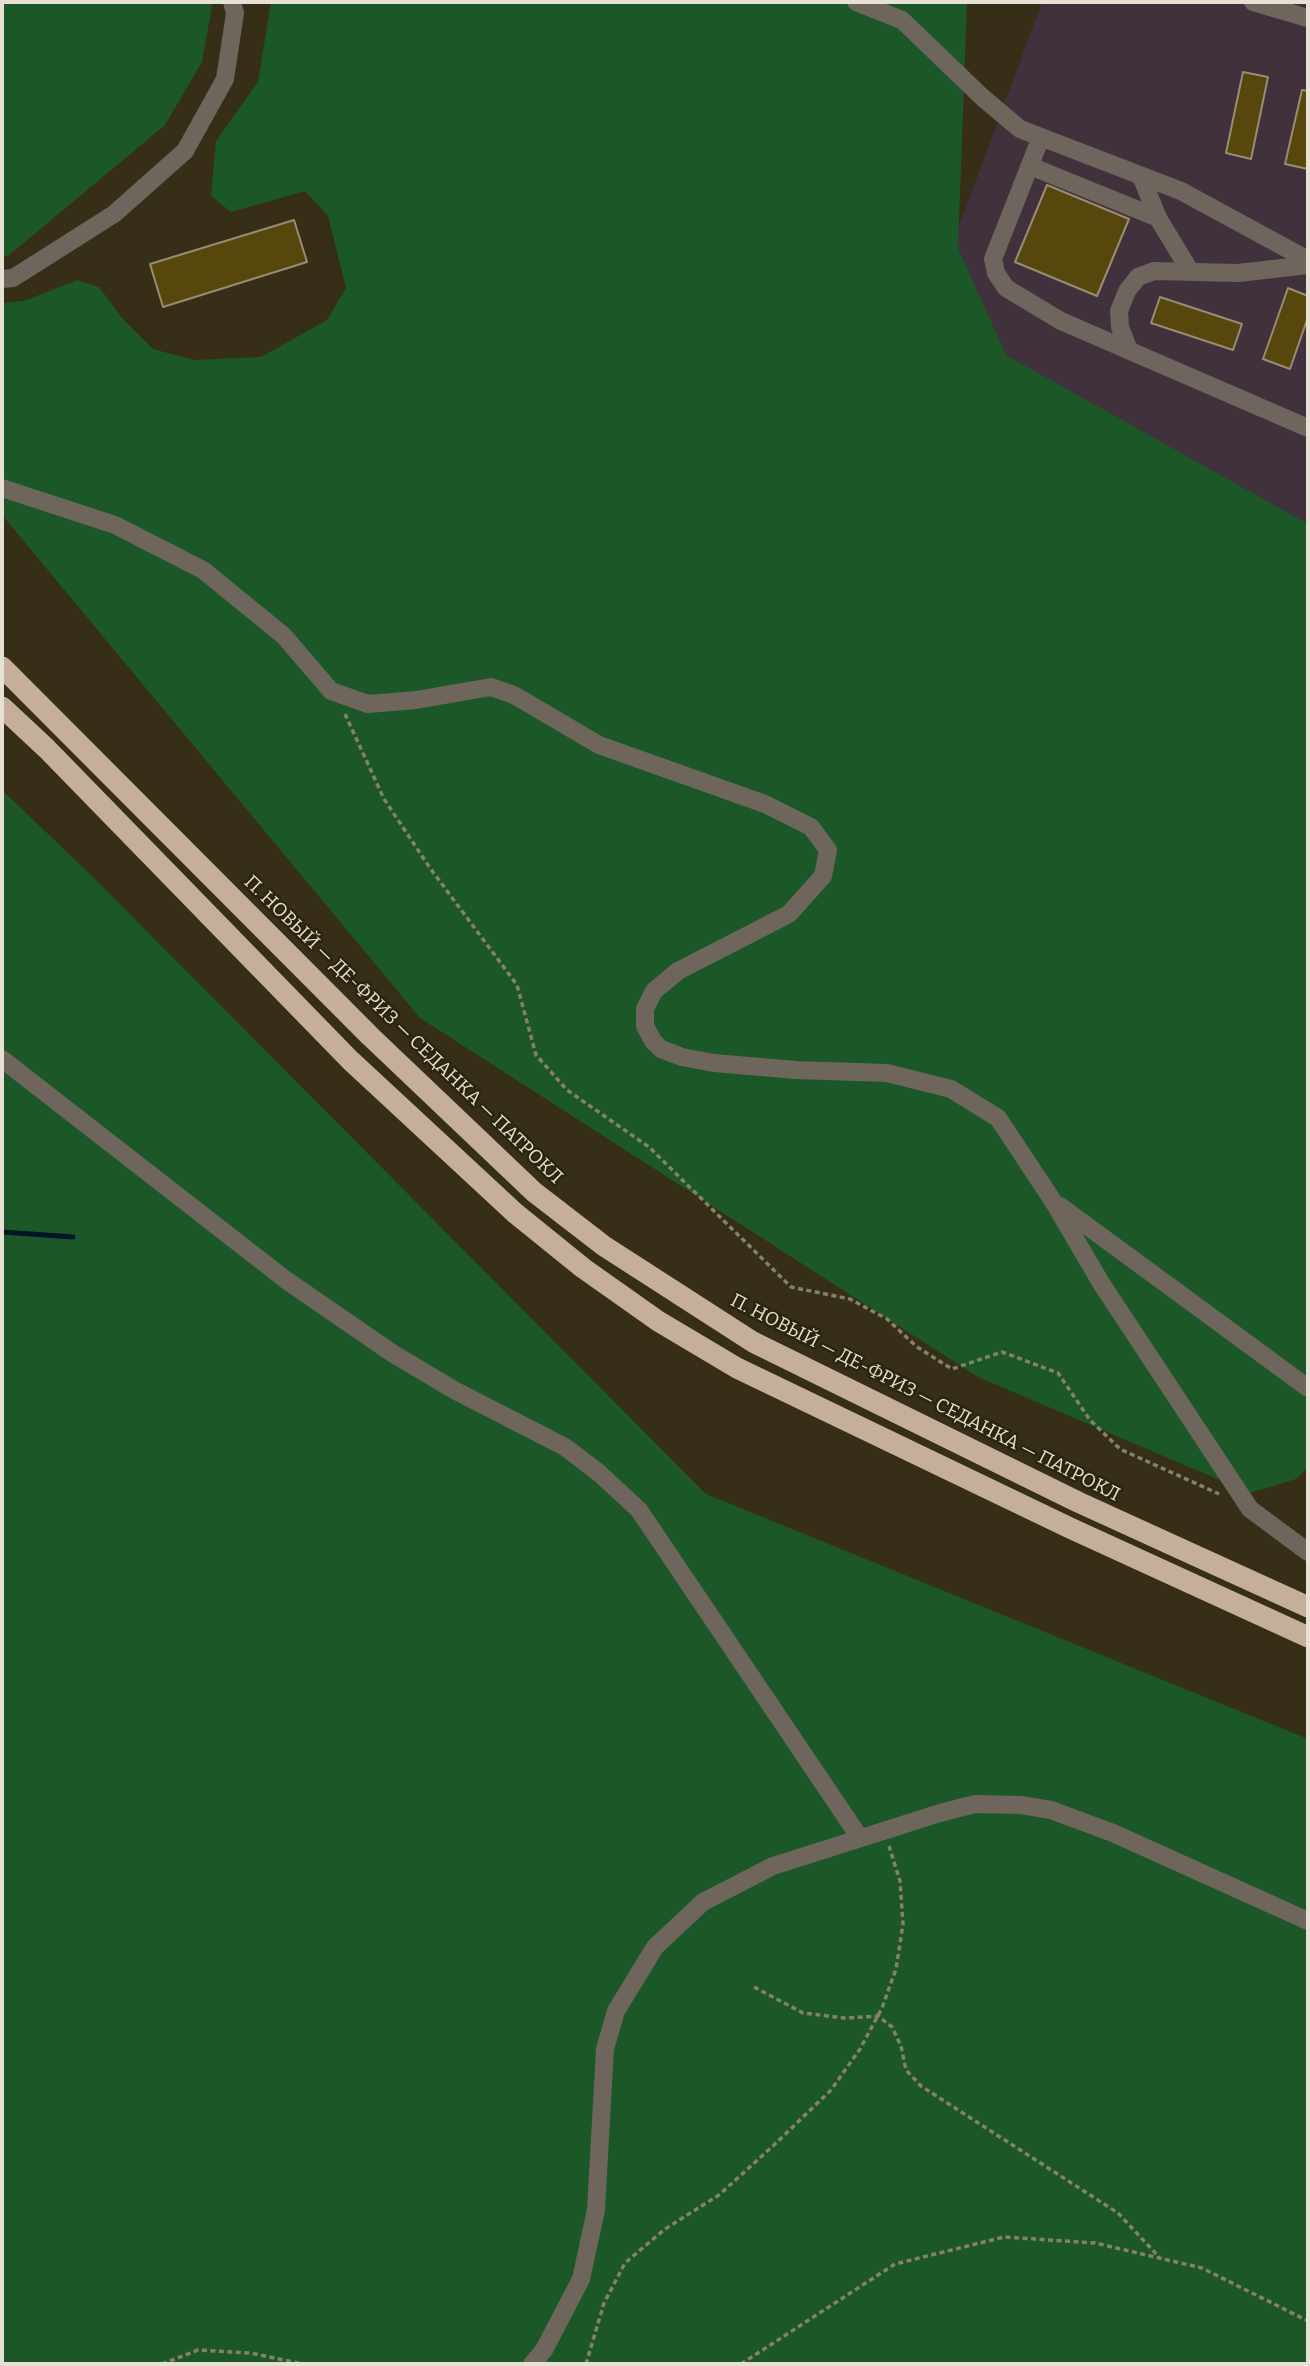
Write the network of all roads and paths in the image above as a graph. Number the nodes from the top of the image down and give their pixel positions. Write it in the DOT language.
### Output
graph roads {
  1 [pos="232,2"];
  2 [pos="856,2"];
  3 [pos="1253,2"];
  4 [pos="1308,18"];
  5 [pos="1041,137"];
  6 [pos="1030,166"];
  7 [pos="1141,176"];
  8 [pos="1158,218"];
  9 [pos="1308,262"];
  10 [pos="1190,271"];
  11 [pos="2,279"];
  12 [pos="1129,350"];
  13 [pos="1308,428"];
  14 [pos="2,488"];
  15 [pos="2,667"];
  16 [pos="331,691"];
  17 [pos="2,707"];
  18 [pos="2,1059"];
  19 [pos="1053,1201"];
  20 [pos="1308,1388"];
  21 [pos="1250,1509"];
  22 [pos="1308,1552"];
  23 [pos="1308,1607"];
  24 [pos="1308,1637"];
  25 [pos="884,1830"];
  26 [pos="860,1838"];
  27 [pos="1308,1921"];
  28 [pos="754,1987"];
  29 [pos="878,2016"];
  30 [pos="1160,2258"];
  31 [pos="1308,2321"];
  32 [pos="162,2364"];
  33 [pos="303,2364"];
  34 [pos="532,2364"];
  35 [pos="586,2364"];
  36 [pos="741,2364"];
  1 -- 11 [label="street"];
  2 -- 5 [label="street"];
  3 -- 4 [label="street"];
  5 -- 6 [label="street"];
  5 -- 7 [label="street"];
  6 -- 8 [label="street"];
  6 -- 12 [label="street"];
  7 -- 8 [label="street"];
  7 -- 9 [label="street"];
  8 -- 10 [label="street"];
  9 -- 10 [label="street"];
  10 -- 12 [label="street"];
  12 -- 13 [label="street"];
  14 -- 16 [label="street"];
  15 -- 23 [label="highway, П. НОВЫЙ — ДЕ-ФРИЗ — СЕДАНКА — ПАТРОКЛ"];
  16 -- 19 [label="street"];
  16 -- 21 [label="path"];
  17 -- 24 [label="highway"];
  18 -- 26 [label="street"];
  19 -- 20 [label="street"];
  19 -- 21 [label="street"];
  21 -- 22 [label="street"];
  25 -- 26 [label="street"];
  25 -- 27 [label="street"];
  25 -- 29 [label="path"];
  26 -- 34 [label="street"];
  28 -- 29 [label="path"];
  29 -- 30 [label="path"];
  29 -- 35 [label="path"];
  30 -- 31 [label="path"];
  30 -- 36 [label="path"];
  32 -- 33 [label="path"];
}
